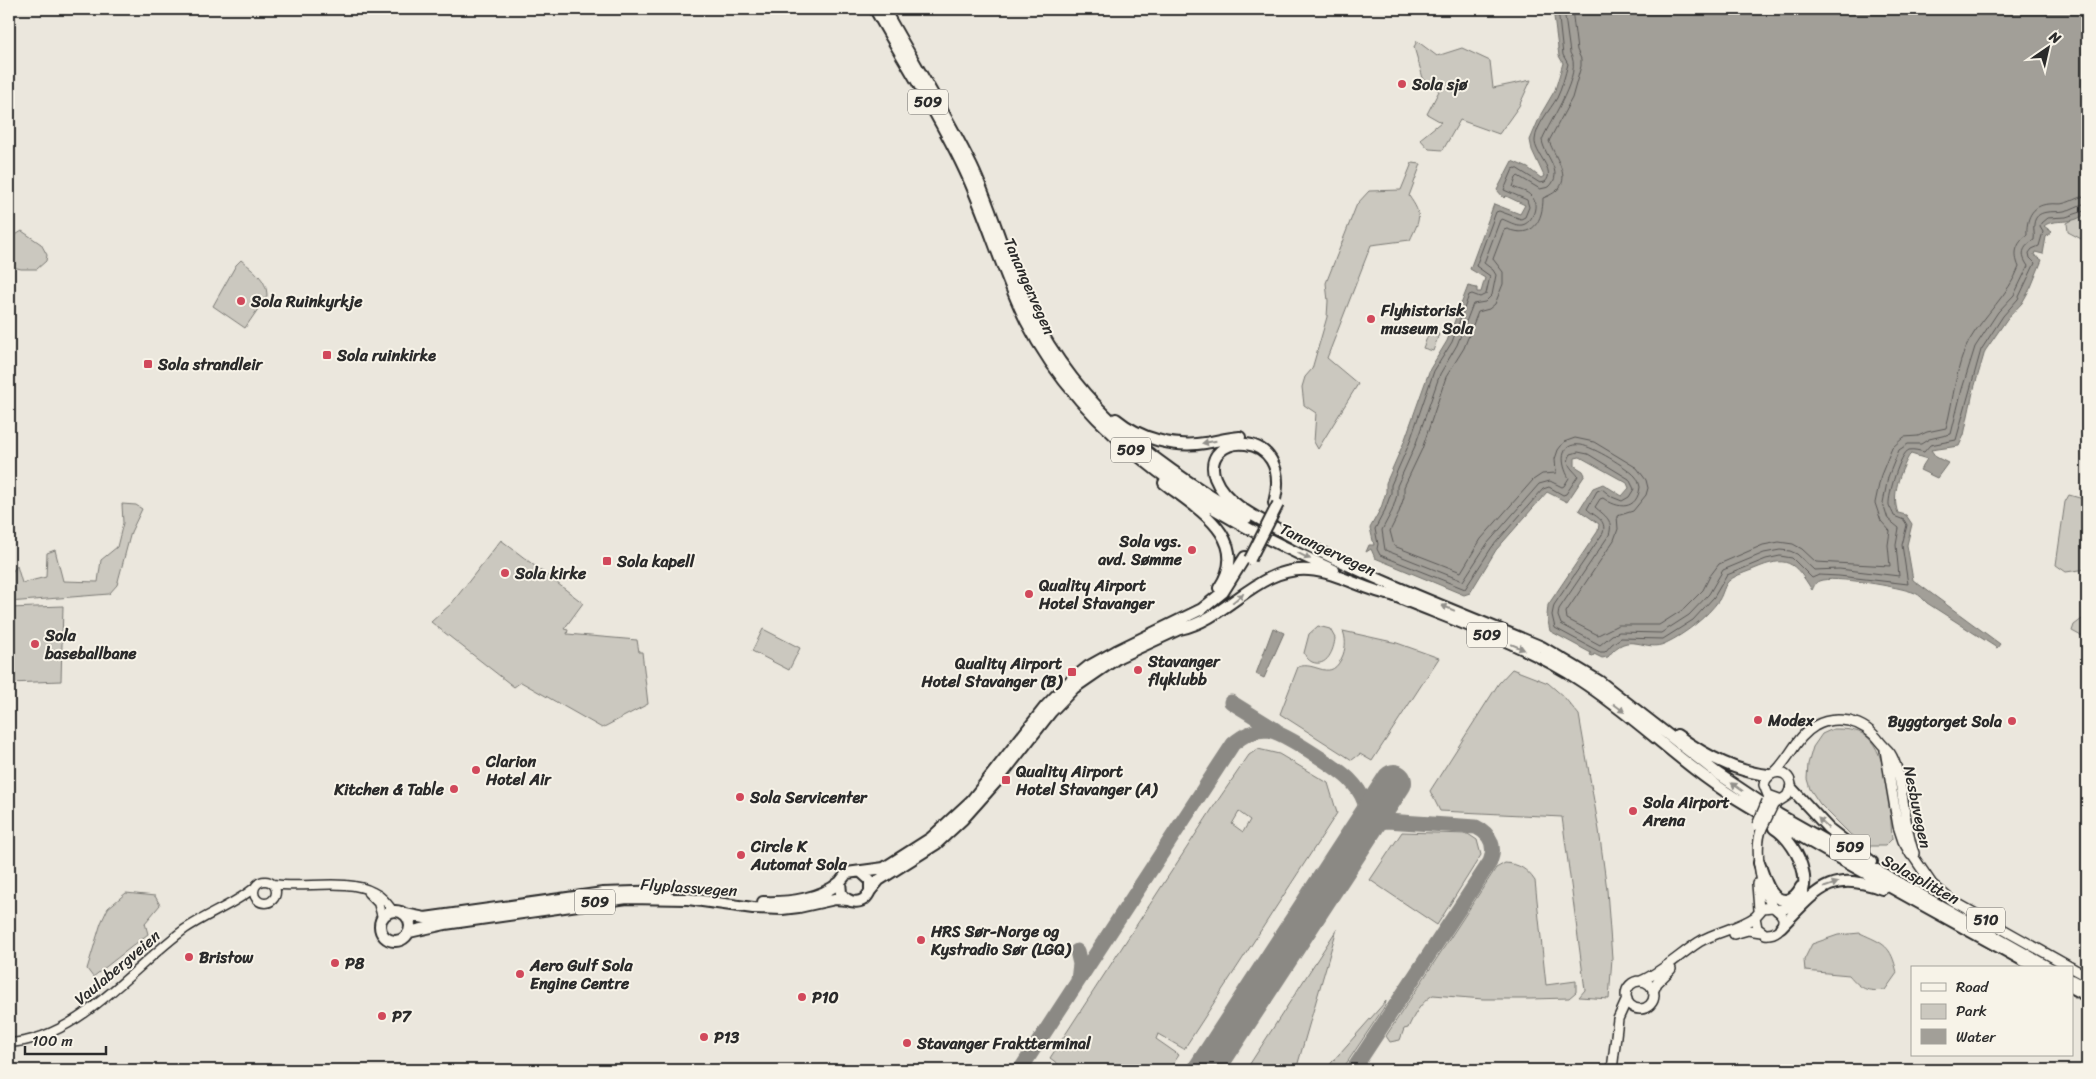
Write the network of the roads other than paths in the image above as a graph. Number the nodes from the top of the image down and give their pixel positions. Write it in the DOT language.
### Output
graph roads {
  1 [pos="875,9"];
  2 [pos="884,9"];
  3 [pos="1073,380"];
  4 [pos="1103,425"];
  5 [pos="1276,504"];
  6 [pos="1318,552"];
  7 [pos="1248,558"];
  8 [pos="1392,595"];
  9 [pos="1192,615"];
  10 [pos="1180,629"];
  11 [pos="1616,693"];
  12 [pos="1794,749"];
  13 [pos="1772,774"];
  14 [pos="1788,776"];
  15 [pos="1791,788"];
  16 [pos="1732,795"];
  17 [pos="1772,805"];
  18 [pos="1759,826"];
  19 [pos="1760,863"];
  20 [pos="860,871"];
  21 [pos="1804,879"];
  22 [pos="840,882"];
  23 [pos="274,884"];
  24 [pos="291,887"];
  25 [pos="254,888"];
  26 [pos="360,888"];
  27 [pos="870,891"];
  28 [pos="1918,894"];
  29 [pos="275,897"];
  30 [pos="239,900"];
  31 [pos="848,900"];
  32 [pos="260,902"];
  33 [pos="1922,905"];
  34 [pos="1775,909"];
  35 [pos="393,910"];
  36 [pos="405,914"];
  37 [pos="1757,914"];
  38 [pos="382,917"];
  39 [pos="1781,927"];
  40 [pos="409,932"];
  41 [pos="1761,932"];
  42 [pos="2032,966"];
  43 [pos="2046,966"];
  44 [pos="2068,966"];
  45 [pos="2074,969"];
  46 [pos="2087,976"];
  47 [pos="1641,981"];
  48 [pos="2074,981"];
  49 [pos="2087,988"];
  50 [pos="2074,989"];
  51 [pos="1653,992"];
  52 [pos="2087,996"];
  53 [pos="1626,999"];
  54 [pos="1636,1008"];
  55 [pos="1617,1035"];
  56 [pos="9,1044"];
  57 [pos="1612,1070"];
  1 -- 4 [label="highway, Tanangervegen / 509"];
  2 -- 3 [label="highway, Tanangervegen / 509"];
  5 -- 3 [label="highway, 509, one-way"];
  3 -- 6 [label="highway, Tanangervegen / 509"];
  4 -- 8 [label="highway, Tanangervegen / 509, one-way"];
  4 -- 9 [label="highway, 509"];
  5 -- 6 [label="highway, 509"];
  5 -- 7 [label="highway, 509"];
  11 -- 6 [label="highway, 509, one-way"];
  7 -- 9 [label="highway, 509"];
  7 -- 10 [label="highway, 509"];
  10 -- 8 [label="highway, 509, one-way"];
  8 -- 16 [label="highway, 509, one-way"];
  9 -- 20 [label="highway, Flyplassvegen / 509"];
  10 -- 27 [label="highway, Flyplassvegen / 509"];
  11 -- 13 [label="highway, 509"];
  17 -- 11 [label="highway, 509, one-way"];
  12 -- 13 [label="main road, 510"];
  12 -- 14 [label="main road, 510"];
  12 -- 44 [label="main road, Nesbuvegen / 510"];
  13 -- 14 [label="main road"];
  13 -- 17 [label="main road"];
  14 -- 15 [label="main road, 510"];
  15 -- 17 [label="main road"];
  28 -- 15 [label="highway, 509, one-way"];
  16 -- 17 [label="highway, 509"];
  16 -- 21 [label="highway, 509"];
  17 -- 18 [label="main road, bridge"];
  17 -- 28 [label="highway, Solasplitten / 509"];
  17 -- 33 [label="highway, Solasplitten / 509"];
  18 -- 19 [label="main road"];
  18 -- 37 [label="main road"];
  19 -- 21 [label="highway"];
  19 -- 34 [label="main road"];
  20 -- 22 [label="highway, Flyplassvegen / 509"];
  20 -- 27 [label="highway"];
  21 -- 34 [label="highway"];
  22 -- 31 [label="highway"];
  22 -- 36 [label="highway, Flyplassvegen / 509"];
  23 -- 24 [label="main road"];
  23 -- 25 [label="main road"];
  23 -- 29 [label="main road"];
  24 -- 26 [label="main road"];
  24 -- 29 [label="main road"];
  25 -- 30 [label="main road, Vaulabergveien"];
  25 -- 32 [label="main road"];
  26 -- 35 [label="main road"];
  26 -- 38 [label="main road"];
  27 -- 31 [label="highway, Flyplassvegen / 509"];
  28 -- 43 [label="highway, Solasplitten / 509"];
  29 -- 32 [label="main road"];
  30 -- 32 [label="main road"];
  30 -- 56 [label="main road, Vaulabergveien"];
  31 -- 40 [label="highway, Flyplassvegen / 509"];
  39 -- 33 [label="highway, 509, one-way"];
  33 -- 42 [label="highway, Solasplitten / 509"];
  34 -- 37 [label="main road"];
  34 -- 39 [label="main road"];
  35 -- 36 [label="highway, 509"];
  35 -- 38 [label="highway"];
  36 -- 40 [label="highway"];
  37 -- 41 [label="main road"];
  37 -- 47 [label="main road"];
  38 -- 40 [label="highway, 509"];
  39 -- 41 [label="main road"];
  41 -- 51 [label="main road"];
  45 -- 46 [label="main road, Nesbuvegen / 510"];
  47 -- 51 [label="main road"];
  47 -- 53 [label="main road"];
  48 -- 49 [label="highway"];
  50 -- 52 [label="highway"];
  51 -- 54 [label="main road"];
  53 -- 54 [label="main road"];
  53 -- 55 [label="main road"];
  54 -- 55 [label="main road"];
  55 -- 57 [label="main road"];
}
